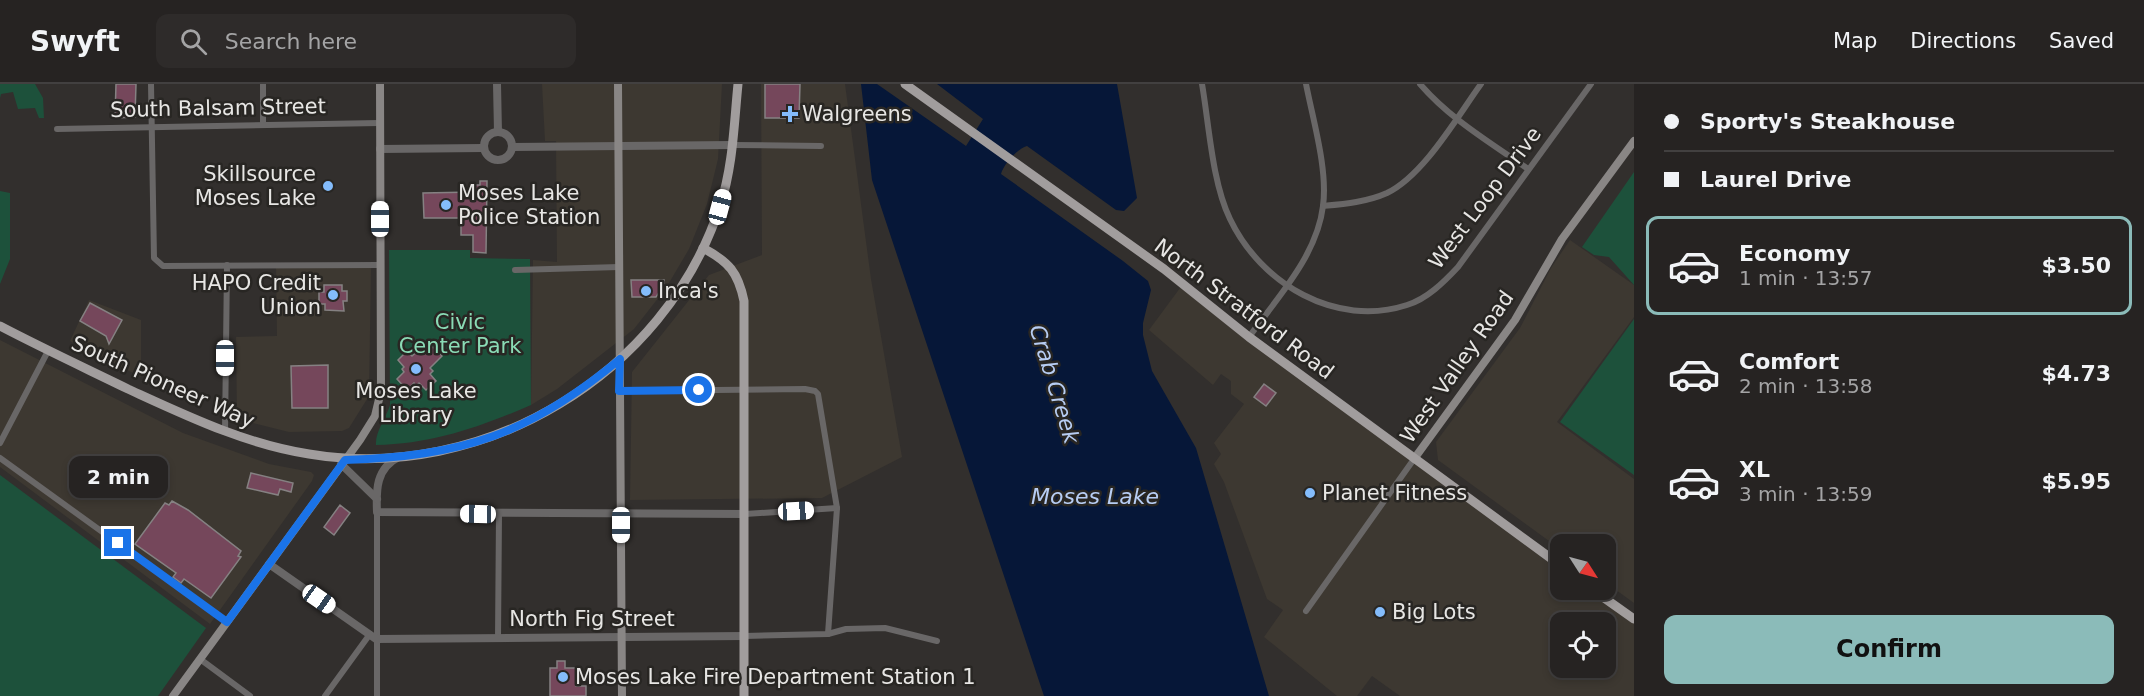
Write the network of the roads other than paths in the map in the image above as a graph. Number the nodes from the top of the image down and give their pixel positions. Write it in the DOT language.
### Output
graph roads {
  1 [pos="151,84"];
  2 [pos="263,84"];
  3 [pos="380,84"];
  4 [pos="497,84"];
  5 [pos="618,84"];
  6 [pos="738,84"];
  7 [pos="904,84"];
  8 [pos="1202,84"];
  9 [pos="1306,84"];
  10 [pos="1420,84"];
  11 [pos="1481,84"];
  12 [pos="1591,84"];
  13 [pos="1456,118"];
  14 [pos="379,123"];
  15 [pos="263,124"];
  16 [pos="151,127"];
  17 [pos="57,129"];
  18 [pos="498,132"];
  19 [pos="1634,141"];
  20 [pos="732,146"];
  21 [pos="821,146"];
  22 [pos="512,147"];
  23 [pos="618,147"];
  24 [pos="483,148"];
  25 [pos="380,149"];
  26 [pos="1528,169"];
  27 [pos="1323,206"];
  28 [pos="703,248"];
  29 [pos="226,265"];
  30 [pos="380,265"];
  31 [pos="619,267"];
  32 [pos="515,270"];
  33 [pos="1288,285"];
  34 [pos="0,326"];
  35 [pos="1249,337"];
  36 [pos="48,351"];
  37 [pos="620,359"];
  38 [pos="742,390"];
  39 [pos="619,391"];
  40 [pos="225,432"];
  41 [pos="0,443"];
  42 [pos="399,457"];
  43 [pos="0,458"];
  44 [pos="1414,459"];
  45 [pos="343,462"];
  46 [pos="377,499"];
  47 [pos="837,508"];
  48 [pos="378,512"];
  49 [pos="499,514"];
  50 [pos="621,514"];
  51 [pos="745,514"];
  52 [pos="1550,558"];
  53 [pos="269,564"];
  54 [pos="1607,600"];
  55 [pos="1306,611"];
  56 [pos="1634,619"];
  57 [pos="227,622"];
  58 [pos="828,634"];
  59 [pos="744,636"];
  60 [pos="373,637"];
  61 [pos="498,638"];
  62 [pos="621,638"];
  63 [pos="937,641"];
  64 [pos="200,659"];
  65 [pos="173,696"];
  66 [pos="250,696"];
  67 [pos="325,696"];
  68 [pos="377,696"];
  69 [pos="622,696"];
  70 [pos="744,696"];
  1 -- 16 [label="street"];
  2 -- 15 [label="street"];
  3 -- 14 [label="main road"];
  4 -- 18 [label="street"];
  5 -- 23 [label="main road"];
  6 -- 20 [label="main road, South Pioneer Way"];
  7 -- 35 [label="main road, North Stratford Road"];
  8 -- 33 [label="street, West Loop Drive"];
  9 -- 27 [label="street"];
  10 -- 13 [label="street"];
  11 -- 13 [label="street"];
  12 -- 26 [label="street, West Loop Drive"];
  13 -- 26 [label="street"];
  13 -- 27 [label="street"];
  14 -- 15 [label="street, South Balsam Street"];
  14 -- 25 [label="main road"];
  15 -- 16 [label="street, South Balsam Street"];
  16 -- 17 [label="street, South Balsam Street"];
  16 -- 29 [label="street"];
  18 -- 22 [label="street"];
  18 -- 24 [label="street"];
  19 -- 44 [label="main road, West Valley Road"];
  20 -- 21 [label="street"];
  20 -- 23 [label="street"];
  20 -- 28 [label="main road, South Pioneer Way"];
  22 -- 23 [label="street"];
  22 -- 24 [label="street"];
  23 -- 31 [label="main road"];
  24 -- 25 [label="street"];
  25 -- 30 [label="main road"];
  26 -- 33 [label="street, West Loop Drive"];
  27 -- 33 [label="street"];
  28 -- 37 [label="main road, South Pioneer Way"];
  28 -- 38 [label="main road"];
  29 -- 30 [label="street"];
  29 -- 40 [label="street"];
  30 -- 45 [label="main road"];
  31 -- 32 [label="street"];
  31 -- 37 [label="main road"];
  33 -- 35 [label="street"];
  34 -- 36 [label="main road, South Pioneer Way"];
  35 -- 44 [label="main road, North Stratford Road"];
  36 -- 40 [label="main road, South Pioneer Way"];
  36 -- 41 [label="street"];
  37 -- 39 [label="main road"];
  37 -- 42 [label="main road, South Pioneer Way"];
  38 -- 39 [label="street"];
  38 -- 47 [label="street"];
  38 -- 51 [label="main road"];
  39 -- 50 [label="main road"];
  40 -- 45 [label="main road, South Pioneer Way"];
  42 -- 45 [label="main road, South Pioneer Way"];
  42 -- 46 [label="street"];
  43 -- 57 [label="street"];
  44 -- 52 [label="main road, North Stratford Road"];
  44 -- 55 [label="street, West Valley Road"];
  45 -- 46 [label="street"];
  45 -- 53 [label="main road"];
  46 -- 48 [label="street"];
  47 -- 51 [label="street"];
  47 -- 58 [label="street"];
  48 -- 49 [label="street"];
  48 -- 60 [label="street"];
  49 -- 50 [label="street"];
  49 -- 61 [label="street"];
  50 -- 51 [label="street"];
  50 -- 62 [label="main road"];
  51 -- 59 [label="main road"];
  53 -- 57 [label="main road"];
  53 -- 60 [label="street"];
  54 -- 56 [label="main road"];
  57 -- 64 [label="main road"];
  58 -- 59 [label="street, North Fig Street"];
  58 -- 63 [label="street, North Fig Street"];
  59 -- 62 [label="street, North Fig Street"];
  59 -- 70 [label="main road"];
  60 -- 61 [label="street, North Fig Street"];
  60 -- 67 [label="street"];
  60 -- 68 [label="street"];
  61 -- 62 [label="street, North Fig Street"];
  62 -- 69 [label="main road"];
  64 -- 65 [label="main road"];
  64 -- 66 [label="street"];
}
